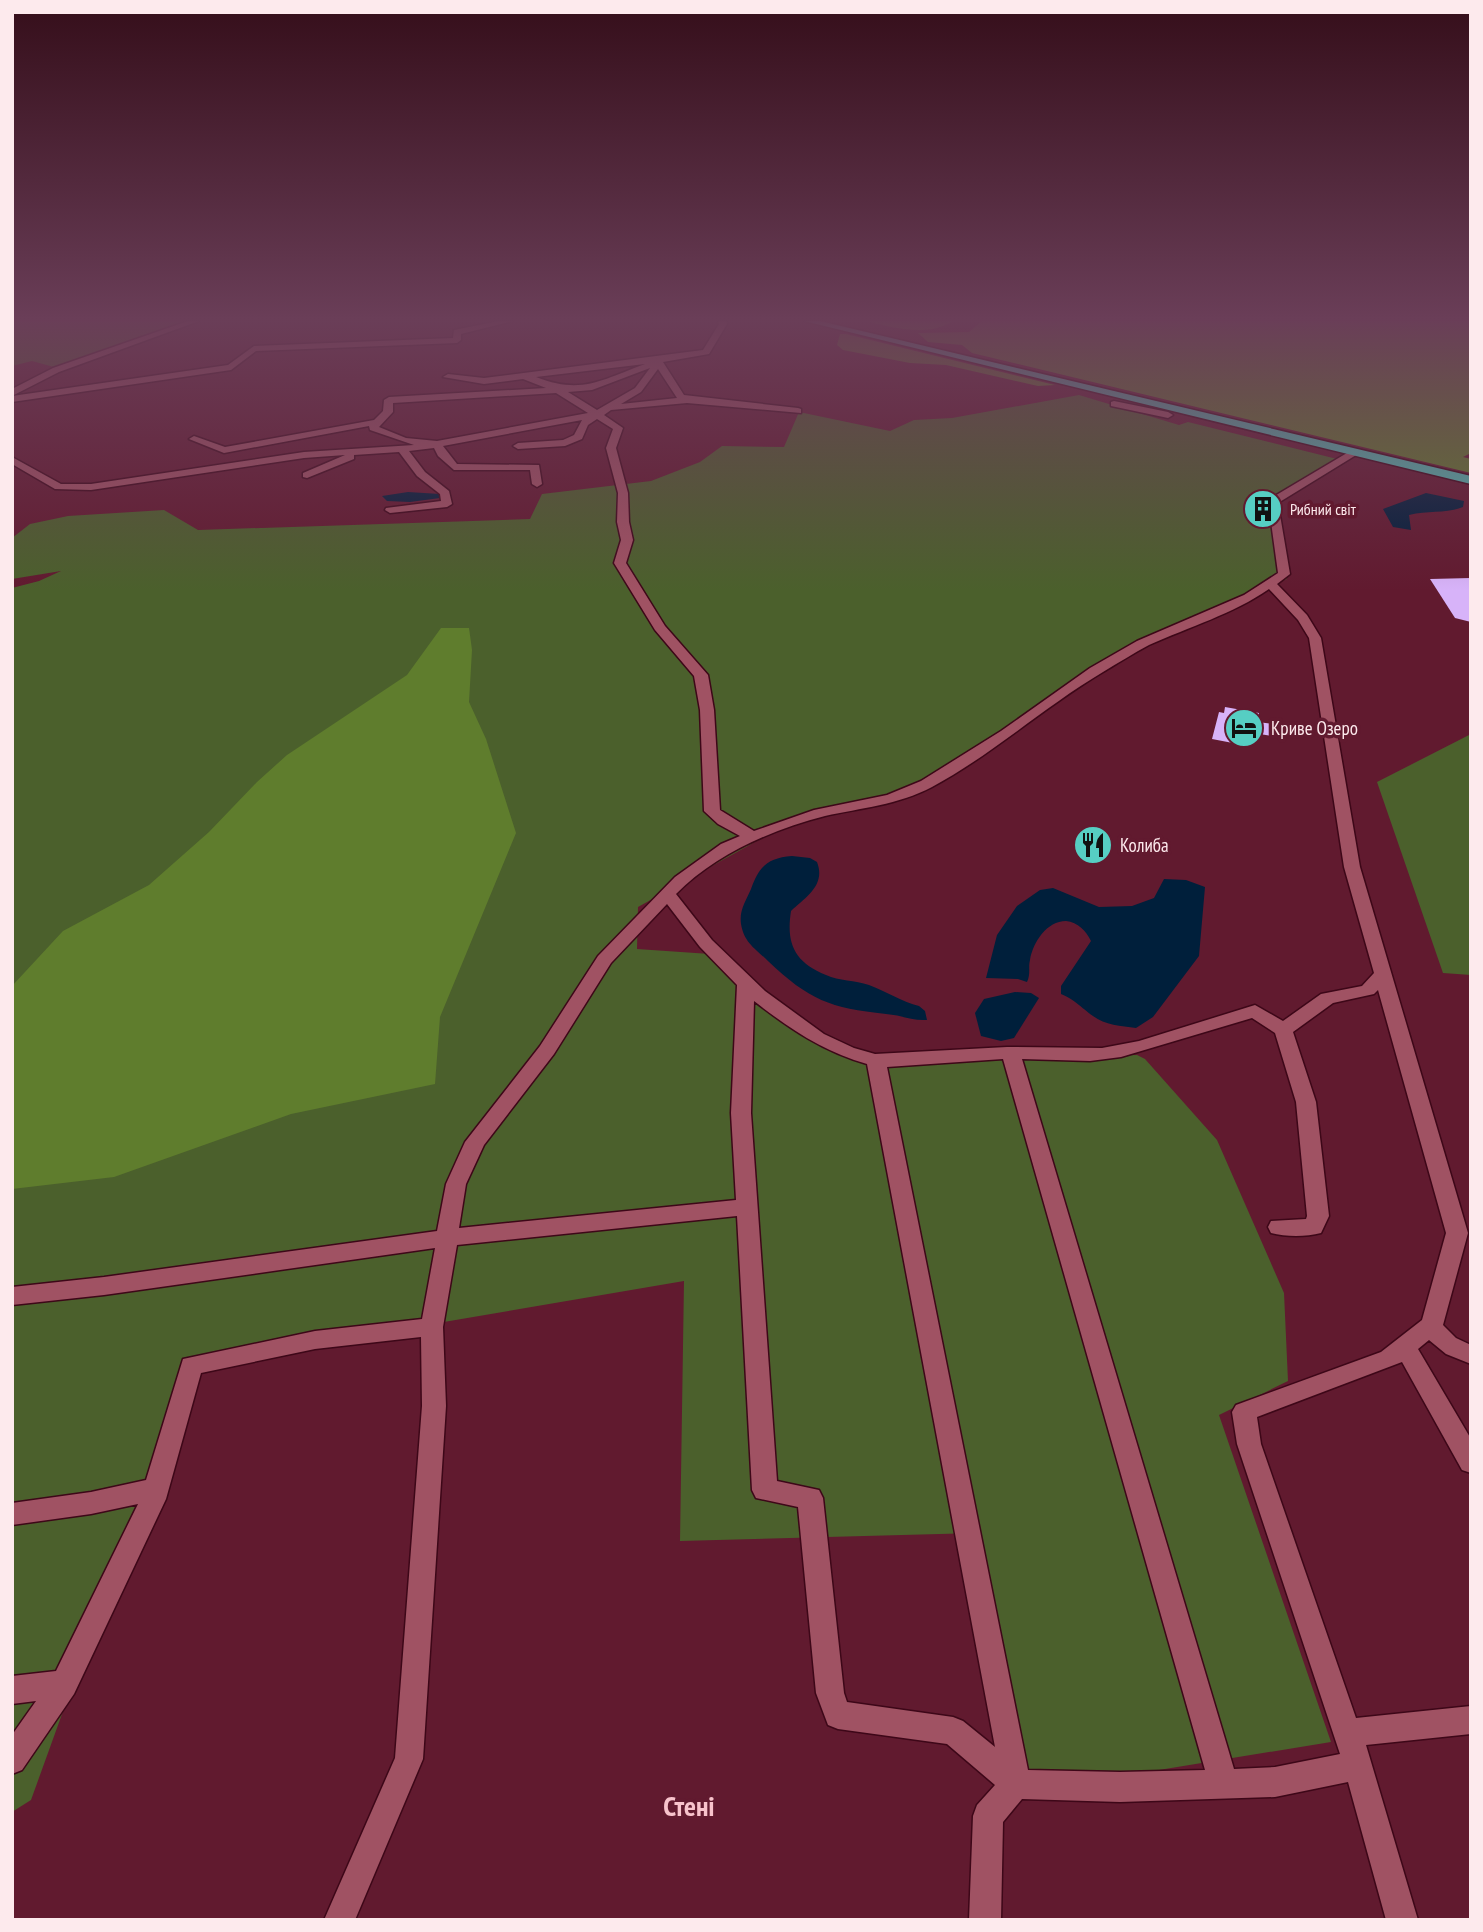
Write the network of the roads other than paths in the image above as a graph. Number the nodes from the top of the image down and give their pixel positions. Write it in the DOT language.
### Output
graph roads {
  1 [pos="388,411"];
  2 [pos="609,411"];
  3 [pos="1149,411"];
  4 [pos="1176,411"];
  5 [pos="1190,411"];
  6 [pos="603,412"];
  7 [pos="1168,415"];
  8 [pos="377,422"];
  9 [pos="1179,423"];
  10 [pos="194,439"];
  11 [pos="437,444"];
  12 [pos="518,446"];
  13 [pos="402,449"];
  14 [pos="1356,452"];
  15 [pos="359,453"];
  16 [pos="546,455"];
  17 [pos="12,460"];
  18 [pos="535,467"];
  19 [pos="307,474"];
  20 [pos="1471,480"];
  21 [pos="537,484"];
  22 [pos="390,510"];
  23 [pos="1272,585"];
  24 [pos="753,837"];
  25 [pos="668,894"];
  26 [pos="1382,975"];
  27 [pos="746,985"];
  28 [pos="1283,1030"];
  29 [pos="1011,1053"];
  30 [pos="876,1060"];
  31 [pos="747,1207"];
  32 [pos="1279,1227"];
  33 [pos="447,1240"];
  34 [pos="1462,1246"];
  35 [pos="12,1296"];
  36 [pos="1433,1325"];
  37 [pos="432,1327"];
  38 [pos="1406,1348"];
  39 [pos="1471,1355"];
  40 [pos="1471,1462"];
  41 [pos="156,1489"];
  42 [pos="12,1514"];
  43 [pos="64,1684"];
  44 [pos="12,1689"];
  45 [pos="1471,1720"];
  46 [pos="1347,1733"];
  47 [pos="12,1759"];
  48 [pos="1358,1765"];
  49 [pos="1016,1784"];
  50 [pos="1224,1784"];
  51 [pos="339,1920"];
  52 [pos="985,1920"];
  53 [pos="1402,1920"];
  1 -- 8 [label="street"];
  2 -- 6 [label="street"];
  3 -- 7 [label="street"];
  4 -- 7 [label="street"];
  5 -- 14 [label="highway"];
  6 -- 11 [label="street"];
  6 -- 12 [label="street"];
  6 -- 24 [label="street"];
  7 -- 9 [label="street"];
  8 -- 10 [label="street"];
  8 -- 11 [label="street"];
  11 -- 13 [label="street"];
  11 -- 18 [label="street"];
  13 -- 15 [label="street"];
  13 -- 22 [label="street"];
  14 -- 20 [label="highway"];
  14 -- 23 [label="street"];
  15 -- 17 [label="street"];
  15 -- 19 [label="street"];
  16 -- 18 [label="street"];
  18 -- 21 [label="street"];
  23 -- 24 [label="street"];
  23 -- 26 [label="street"];
  24 -- 25 [label="street"];
  25 -- 27 [label="street"];
  25 -- 33 [label="street"];
  26 -- 28 [label="street"];
  26 -- 34 [label="street"];
  27 -- 30 [label="street"];
  27 -- 31 [label="street"];
  28 -- 29 [label="street"];
  28 -- 32 [label="street"];
  29 -- 30 [label="street"];
  29 -- 50 [label="street"];
  30 -- 49 [label="street"];
  31 -- 33 [label="street"];
  31 -- 49 [label="street"];
  33 -- 35 [label="street"];
  33 -- 37 [label="street"];
  34 -- 36 [label="street"];
  36 -- 38 [label="street"];
  36 -- 39 [label="street"];
  37 -- 41 [label="street"];
  37 -- 51 [label="street"];
  38 -- 40 [label="street"];
  38 -- 46 [label="street"];
  41 -- 42 [label="street"];
  41 -- 43 [label="street"];
  43 -- 44 [label="street"];
  43 -- 47 [label="street"];
  45 -- 46 [label="street"];
  46 -- 48 [label="street"];
  48 -- 50 [label="street"];
  48 -- 53 [label="street"];
  49 -- 50 [label="street"];
  49 -- 52 [label="street"];
}
